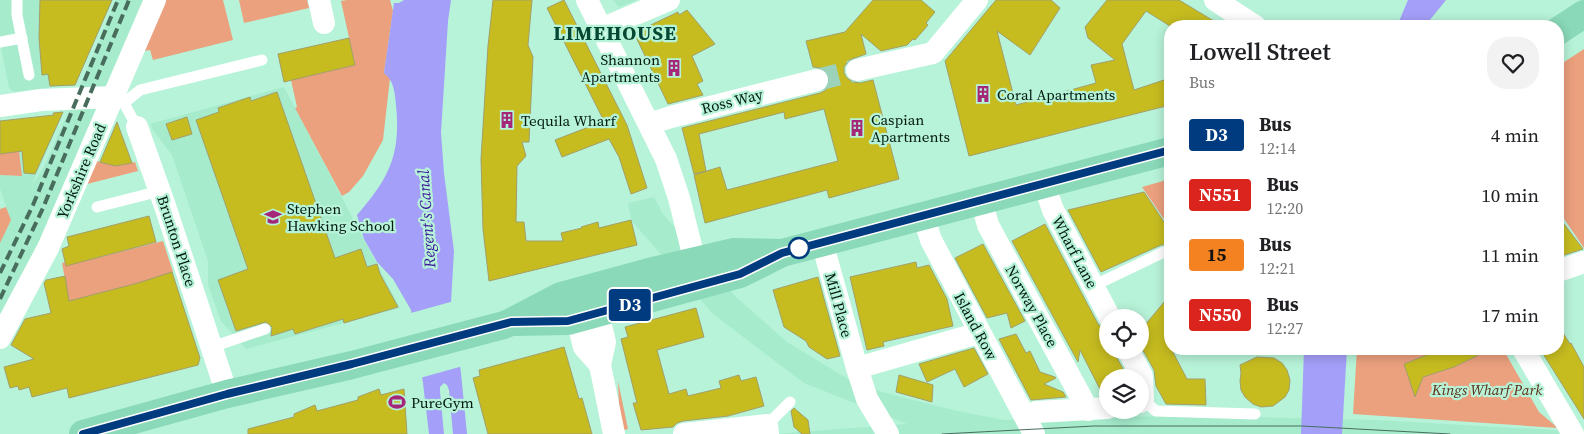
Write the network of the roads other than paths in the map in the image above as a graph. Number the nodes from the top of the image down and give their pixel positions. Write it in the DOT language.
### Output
graph roads {
  1 [pos="17,0"];
  2 [pos="155,0"];
  3 [pos="319,0"];
  4 [pos="587,0"];
  5 [pos="669,0"];
  6 [pos="977,0"];
  7 [pos="1215,0"];
  8 [pos="1584,14"];
  9 [pos="1246,20"];
  10 [pos="324,23"];
  11 [pos="1564,27"];
  12 [pos="601,29"];
  13 [pos="22,38"];
  14 [pos="0,42"];
  15 [pos="262,60"];
  16 [pos="857,70"];
  17 [pos="29,75"];
  18 [pos="817,80"];
  19 [pos="118,100"];
  20 [pos="0,106"];
  21 [pos="648,124"];
  22 [pos="137,127"];
  23 [pos="1164,152"];
  24 [pos="1044,184"];
  25 [pos="160,191"];
  26 [pos="981,200"];
  27 [pos="96,207"];
  28 [pos="923,215"];
  29 [pos="822,242"];
  30 [pos="1164,252"];
  31 [pos="1584,262"];
  32 [pos="1564,269"];
  33 [pos="698,273"];
  34 [pos="1093,286"];
  35 [pos="581,290"];
  36 [pos="1105,309"];
  37 [pos="587,316"];
  38 [pos="511,322"];
  39 [pos="265,329"];
  40 [pos="979,333"];
  41 [pos="0,338"];
  42 [pos="212,347"];
  43 [pos="1527,355"];
  44 [pos="857,368"];
  45 [pos="227,394"];
  46 [pos="790,402"];
  47 [pos="1149,406"];
  48 [pos="1098,409"];
  49 [pos="1255,414"];
  50 [pos="1035,423"];
  51 [pos="768,430"];
  52 [pos="83,434"];
  53 [pos="614,434"];
  54 [pos="684,434"];
  55 [pos="888,434"];
  56 [pos="1573,434"];
  1 -- 13 [label="lane"];
  2 -- 19 [label="street, Yorkshire Road"];
  3 -- 10 [label="street"];
  4 -- 12 [label="street"];
  5 -- 12 [label="street"];
  6 -- 16 [label="street"];
  7 -- 9 [label="street"];
  8 -- 11 [label="highway"];
  12 -- 21 [label="street"];
  13 -- 14 [label="lane"];
  13 -- 17 [label="lane"];
  15 -- 19 [label="lane"];
  18 -- 21 [label="street, Ross Way"];
  19 -- 20 [label="street"];
  19 -- 22 [label="lane, Brunton Place"];
  19 -- 41 [label="street, Yorkshire Road"];
  21 -- 33 [label="street"];
  22 -- 25 [label="street, Brunton Place"];
  23 -- 24 [label="highway"];
  24 -- 26 [label="highway"];
  24 -- 34 [label="street, Wharf Lane"];
  25 -- 27 [label="lane"];
  25 -- 42 [label="street, Brunton Place"];
  26 -- 28 [label="highway"];
  26 -- 48 [label="street, Norway Place"];
  28 -- 29 [label="highway"];
  28 -- 40 [label="street, Island Row"];
  29 -- 33 [label="highway"];
  29 -- 44 [label="street, Mill Place"];
  30 -- 34 [label="lane"];
  31 -- 32 [label="street"];
  33 -- 35 [label="highway"];
  33 -- 37 [label="highway"];
  34 -- 36 [label="street, Wharf Lane"];
  35 -- 37 [label="street"];
  35 -- 38 [label="highway"];
  37 -- 38 [label="highway"];
  37 -- 53 [label="street"];
  38 -- 45 [label="highway"];
  39 -- 42 [label="lane"];
  40 -- 44 [label="street"];
  40 -- 50 [label="street, Island Row"];
  42 -- 45 [label="street, Brunton Place"];
  43 -- 56 [label="street"];
  44 -- 55 [label="street, Mill Place"];
  45 -- 52 [label="highway"];
  46 -- 51 [label="lane"];
  47 -- 49 [label="lane"];
  48 -- 50 [label="street"];
  51 -- 54 [label="street"];
}
